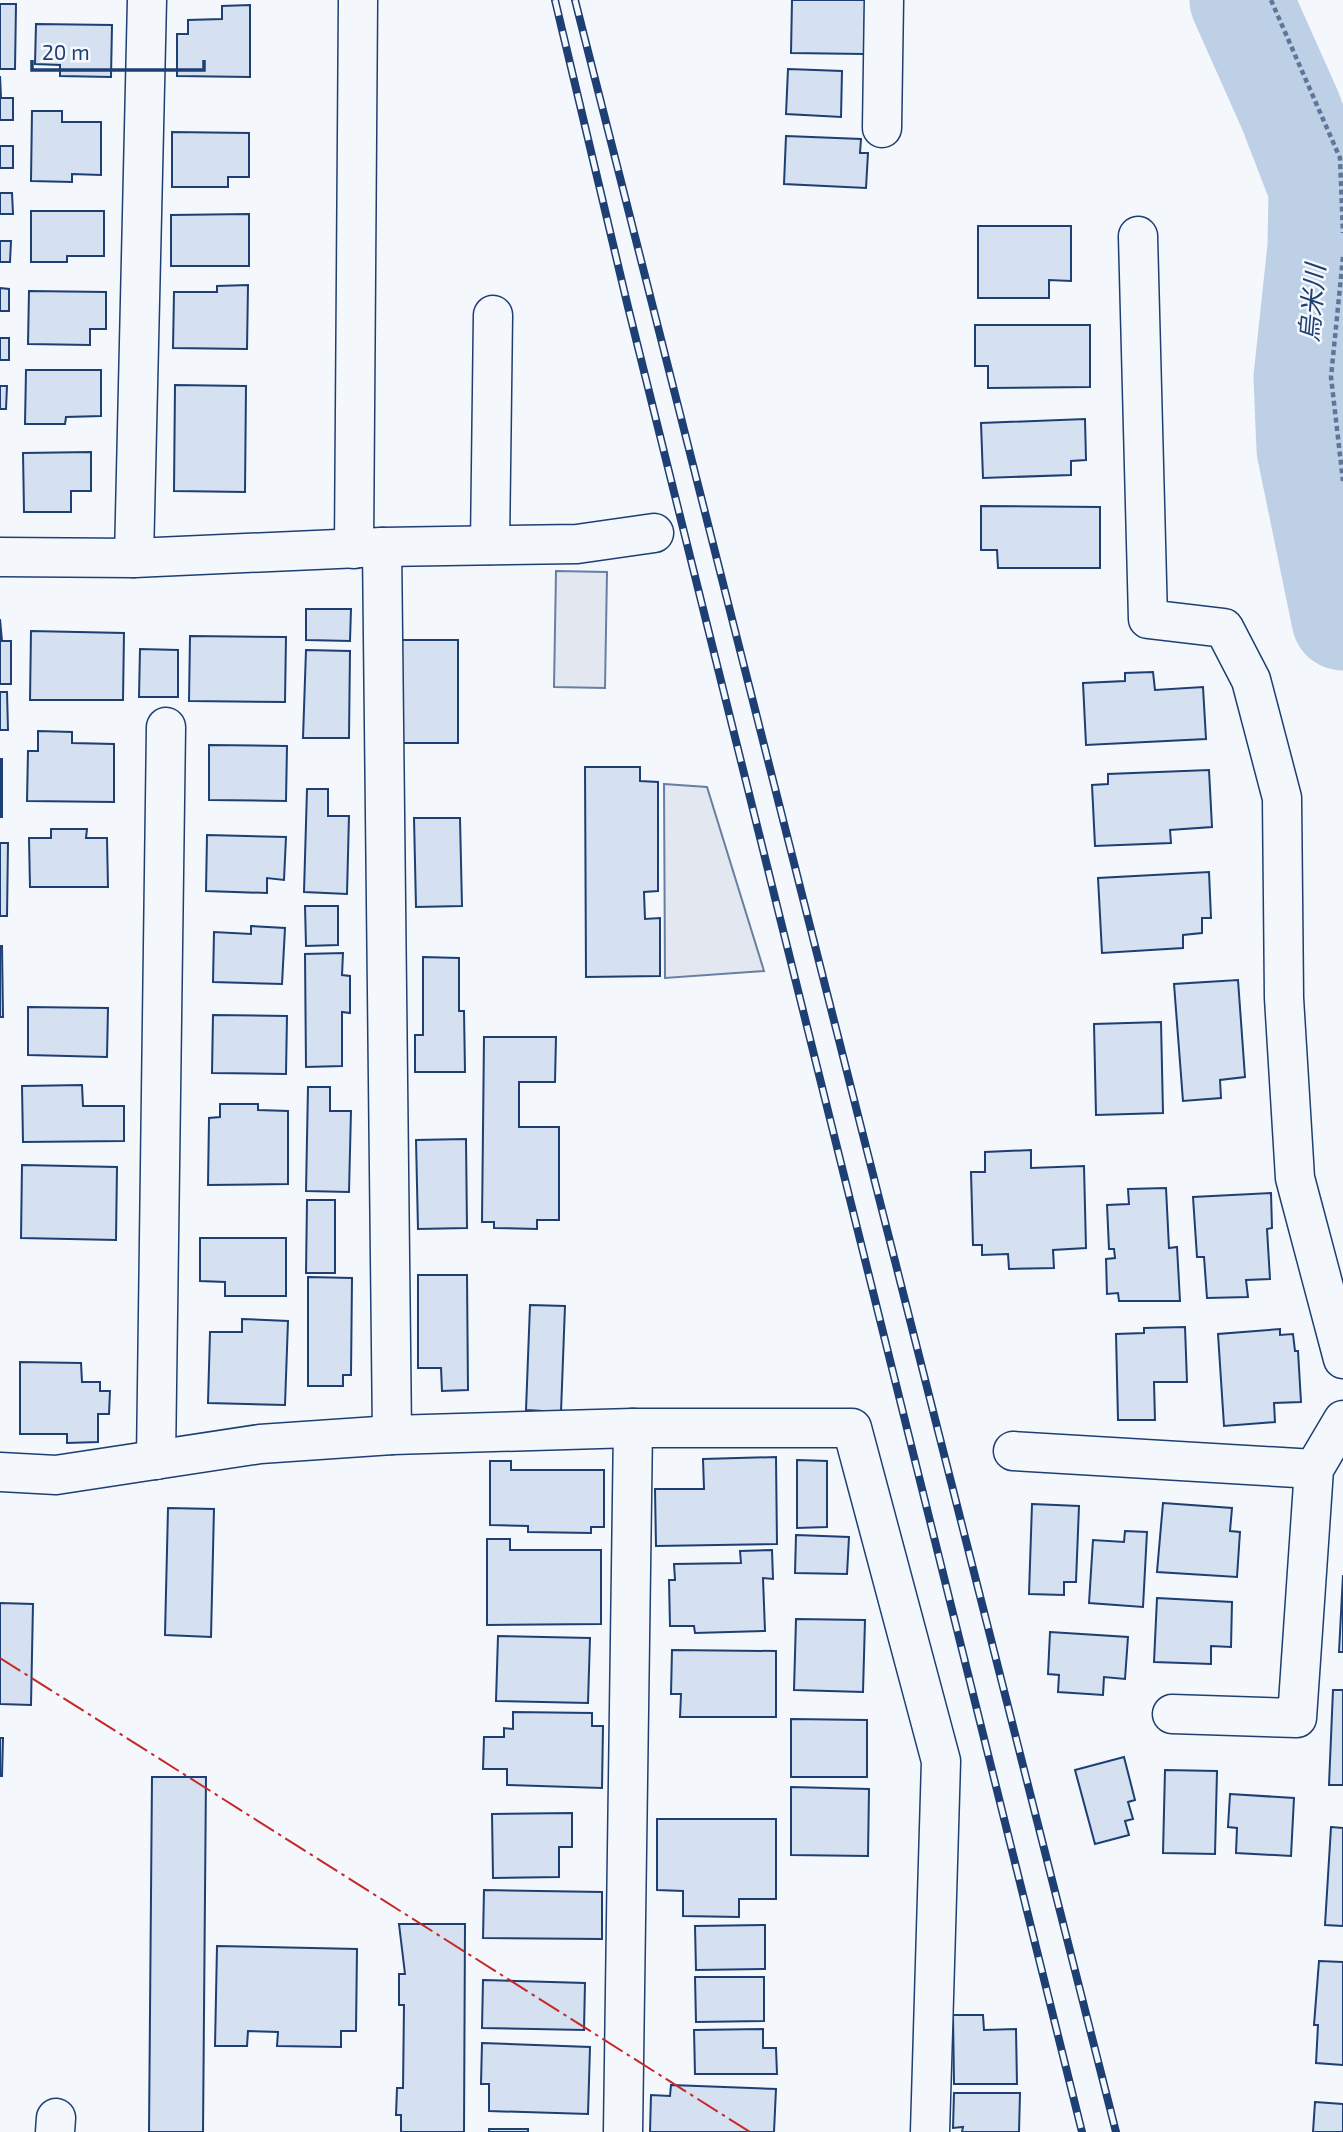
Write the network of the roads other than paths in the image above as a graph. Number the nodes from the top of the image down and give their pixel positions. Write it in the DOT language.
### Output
graph roads {
  1 [pos="147,0"];
  2 [pos="358,0"];
  3 [pos="884,0"];
  4 [pos="882,128"];
  5 [pos="1138,236"];
  6 [pos="494,315"];
  7 [pos="654,533"];
  8 [pos="490,545"];
  9 [pos="368,548"];
  10 [pos="0,557"];
  11 [pos="134,558"];
  12 [pos="166,727"];
  13 [pos="1343,1359"];
  14 [pos="1343,1420"];
  15 [pos="633,1428"];
  16 [pos="392,1435"];
  17 [pos="1013,1451"];
  18 [pos="156,1460"];
  19 [pos="1314,1469"];
  20 [pos="0,1472"];
  21 [pos="1172,1714"];
  22 [pos="623,2132"];
  23 [pos="930,2132"];
  1 -- 11 [label="street"];
  2 -- 9 [label="street"];
  3 -- 4 [label="street"];
  5 -- 13 [label="street"];
  6 -- 8 [label="street"];
  7 -- 8 [label="street"];
  8 -- 9 [label="street"];
  9 -- 11 [label="street"];
  9 -- 16 [label="street"];
  10 -- 11 [label="street"];
  12 -- 18 [label="street"];
  14 -- 19 [label="street"];
  15 -- 16 [label="street"];
  15 -- 22 [label="street"];
  15 -- 23 [label="street"];
  16 -- 18 [label="street"];
  17 -- 19 [label="street"];
  18 -- 20 [label="street"];
  19 -- 21 [label="street"];
}
